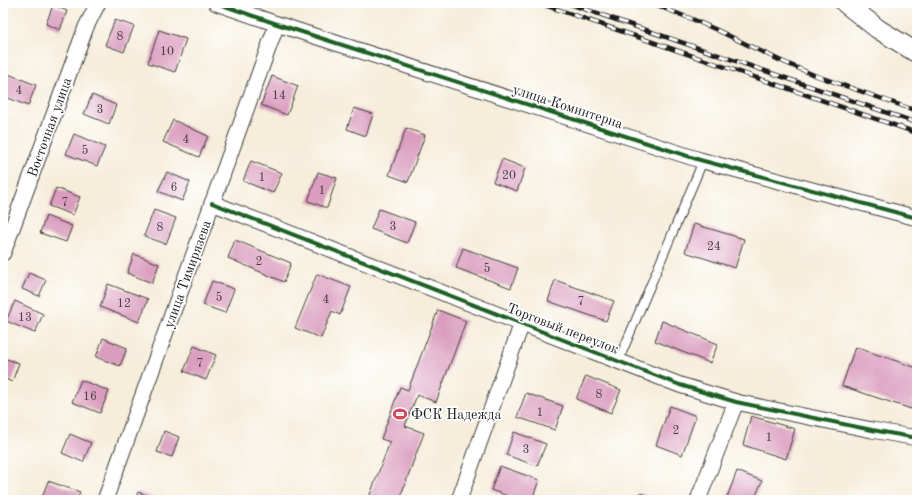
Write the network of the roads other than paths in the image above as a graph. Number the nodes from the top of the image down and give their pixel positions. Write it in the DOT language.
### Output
graph roads {
  1 [pos="98,3"];
  2 [pos="216,3"];
  3 [pos="845,3"];
  4 [pos="277,24"];
  5 [pos="917,53"];
  6 [pos="704,161"];
  7 [pos="212,203"];
  8 [pos="917,218"];
  9 [pos="3,253"];
  10 [pos="522,323"];
  11 [pos="618,362"];
  12 [pos="736,402"];
  13 [pos="917,438"];
  14 [pos="105,500"];
  15 [pos="459,500"];
  16 [pos="698,500"];
  1 -- 9 [label="street, Восточная улица"];
  2 -- 4 [label="street, улица Коминтерна"];
  3 -- 5 [label="street"];
  4 -- 6 [label="street, улица Коминтерна"];
  4 -- 7 [label="street, улица Тимирязева"];
  6 -- 8 [label="street, улица Коминтерна"];
  6 -- 11 [label="lane"];
  7 -- 10 [label="street, Торговый переулок"];
  7 -- 14 [label="street, улица Тимирязева"];
  10 -- 11 [label="street, Торговый переулок"];
  10 -- 15 [label="street"];
  11 -- 12 [label="street, Торговый переулок"];
  12 -- 13 [label="street, Торговый переулок"];
  12 -- 16 [label="street"];
}
